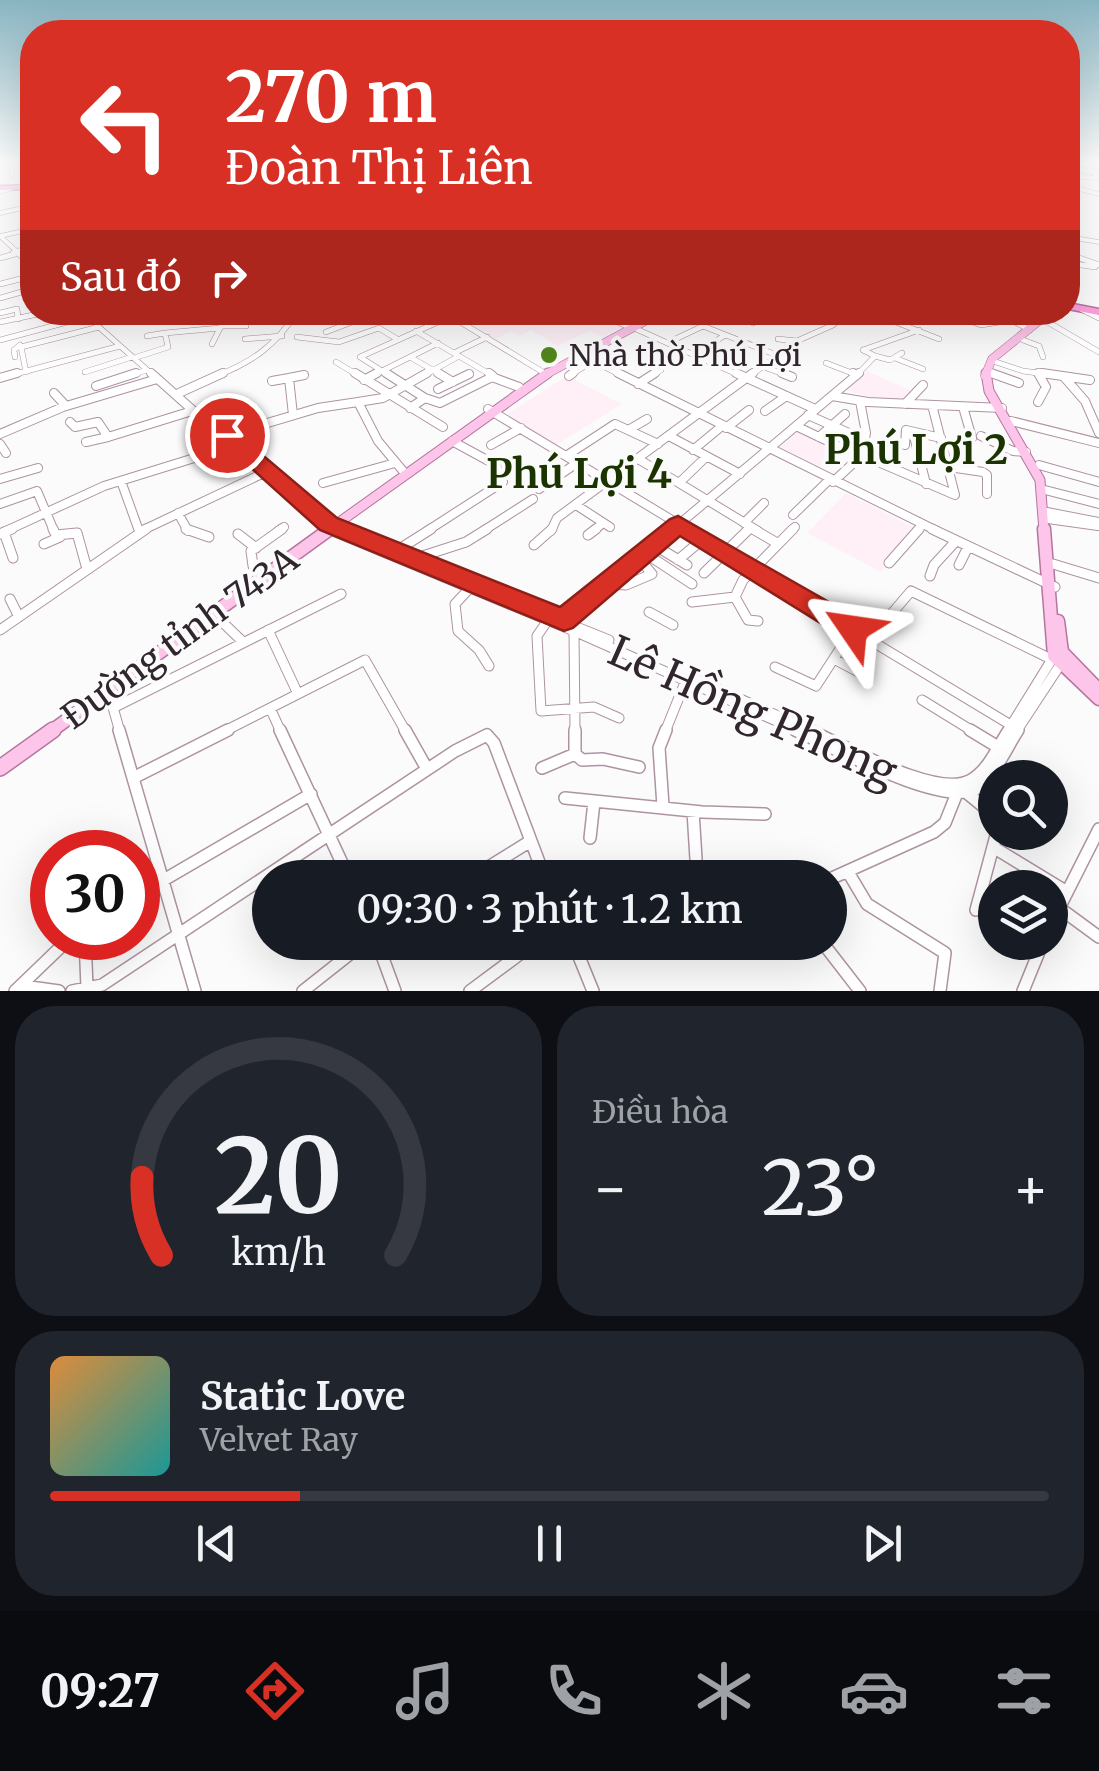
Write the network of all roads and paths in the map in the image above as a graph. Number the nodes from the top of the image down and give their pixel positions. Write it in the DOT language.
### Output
graph roads {
  1 [pos="0,238"];
  2 [pos="20,251"];
  3 [pos="14,253"];
  4 [pos="0,258"];
  5 [pos="20,259"];
  6 [pos="0,312"];
  7 [pos="18,319"];
  8 [pos="0,322"];
  9 [pos="52,325"];
  10 [pos="99,325"];
  11 [pos="245,325"];
  12 [pos="289,325"];
  13 [pos="344,325"];
  14 [pos="427,325"];
  15 [pos="465,325"];
  16 [pos="626,325"];
  17 [pos="634,325"];
  18 [pos="635,325"];
  19 [pos="699,325"];
  20 [pos="703,325"];
  21 [pos="833,325"];
  22 [pos="914,325"];
  23 [pos="1016,325"];
  24 [pos="1038,325"];
  25 [pos="1060,325"];
  26 [pos="220,327"];
  27 [pos="631,327"];
  28 [pos="920,330"];
  29 [pos="416,331"];
  30 [pos="326,332"];
  31 [pos="164,333"];
  32 [pos="1026,334"];
  33 [pos="725,335"];
  34 [pos="17,336"];
  35 [pos="147,336"];
  36 [pos="282,336"];
  37 [pos="296,337"];
  38 [pos="486,338"];
  39 [pos="245,339"];
  40 [pos="778,339"];
  41 [pos="939,339"];
  42 [pos="0,340"];
  43 [pos="393,341"];
  44 [pos="796,341"];
  45 [pos="667,343"];
  46 [pos="212,344"];
  47 [pos="438,344"];
  48 [pos="120,346"];
  49 [pos="22,347"];
  50 [pos="1099,352"];
  51 [pos="579,354"];
  52 [pos="457,355"];
  53 [pos="411,356"];
  54 [pos="779,356"];
  55 [pos="876,356"];
  56 [pos="15,357"];
  57 [pos="135,357"];
  58 [pos="360,357"];
  59 [pos="1043,357"];
  60 [pos="593,361"];
  61 [pos="826,362"];
  62 [pos="996,362"];
  63 [pos="710,363"];
  64 [pos="764,366"];
  65 [pos="923,369"];
  66 [pos="147,370"];
  67 [pos="434,370"];
  68 [pos="661,370"];
  69 [pos="381,371"];
  70 [pos="26,372"];
  71 [pos="84,372"];
  72 [pos="546,372"];
  73 [pos="1038,373"];
  74 [pos="470,374"];
  75 [pos="304,375"];
  76 [pos="858,375"];
  77 [pos="569,376"];
  78 [pos="988,376"];
  79 [pos="1064,376"];
  80 [pos="494,377"];
  81 [pos="792,377"];
  82 [pos="1,378"];
  83 [pos="289,378"];
  84 [pos="157,379"];
  85 [pos="364,380"];
  86 [pos="746,380"];
  87 [pos="1090,380"];
  88 [pos="272,381"];
  89 [pos="453,382"];
  90 [pos="1018,383"];
  91 [pos="638,384"];
  92 [pos="923,385"];
  93 [pos="96,386"];
  94 [pos="404,386"];
  95 [pos="519,387"];
  96 [pos="3,388"];
  97 [pos="438,389"];
  98 [pos="54,392"];
  99 [pos="178,393"];
  100 [pos="389,395"];
  101 [pos="832,396"];
  102 [pos="785,397"];
  103 [pos="246,398"];
  104 [pos="424,398"];
  105 [pos="860,401"];
  106 [pos="358,402"];
  107 [pos="1038,402"];
  108 [pos="892,404"];
  109 [pos="905,404"];
  110 [pos="932,405"];
  111 [pos="66,406"];
  112 [pos="963,407"];
  113 [pos="410,408"];
  114 [pos="1000,408"];
  115 [pos="490,410"];
  116 [pos="749,410"];
  117 [pos="94,411"];
  118 [pos="196,411"];
  119 [pos="765,411"];
  120 [pos="811,412"];
  121 [pos="699,414"];
  122 [pos="845,414"];
  123 [pos="293,415"];
  124 [pos="896,417"];
  125 [pos="136,418"];
  126 [pos="647,419"];
  127 [pos="1010,421"];
  128 [pos="70,422"];
  129 [pos="98,422"];
  130 [pos="796,426"];
  131 [pos="831,426"];
  132 [pos="444,427"];
  133 [pos="724,427"];
  134 [pos="141,428"];
  135 [pos="521,428"];
  136 [pos="630,430"];
  137 [pos="913,432"];
  138 [pos="1099,433"];
  139 [pos="0,434"];
  140 [pos="227,435"];
  141 [pos="669,436"];
  142 [pos="108,437"];
  143 [pos="818,437"];
  144 [pos="941,438"];
  145 [pos="865,440"];
  146 [pos="452,441"];
  147 [pos="86,442"];
  148 [pos="1099,443"];
  149 [pos="0,444"];
  150 [pos="658,444"];
  151 [pos="491,445"];
  152 [pos="905,445"];
  153 [pos="235,446"];
  154 [pos="842,448"];
  155 [pos="693,450"];
  156 [pos="769,450"];
  157 [pos="1026,452"];
  158 [pos="6,453"];
  159 [pos="566,456"];
  160 [pos="862,456"];
  161 [pos="706,457"];
  162 [pos="638,459"];
  163 [pos="578,463"];
  164 [pos="1037,465"];
  165 [pos="399,467"];
  166 [pos="949,467"];
  167 [pos="38,468"];
  168 [pos="266,472"];
  169 [pos="740,474"];
  170 [pos="0,478"];
  171 [pos="121,481"];
  172 [pos="831,481"];
  173 [pos="608,482"];
  174 [pos="1099,482"];
  175 [pos="323,483"];
  176 [pos="679,483"];
  177 [pos="926,484"];
  178 [pos="539,489"];
  179 [pos="1045,490"];
  180 [pos="987,494"];
  181 [pos="534,499"];
  182 [pos="708,501"];
  183 [pos="764,503"];
  184 [pos="0,504"];
  185 [pos="1099,504"];
  186 [pos="576,505"];
  187 [pos="48,511"];
  188 [pos="178,513"];
  189 [pos="793,515"];
  190 [pos="1048,515"];
  191 [pos="678,524"];
  192 [pos="1099,524"];
  193 [pos="748,525"];
  194 [pos="922,525"];
  195 [pos="284,527"];
  196 [pos="329,527"];
  197 [pos="796,527"];
  198 [pos="138,532"];
  199 [pos="2,533"];
  200 [pos="238,534"];
  201 [pos="588,535"];
  202 [pos="60,537"];
  203 [pos="209,537"];
  204 [pos="703,539"];
  205 [pos="956,541"];
  206 [pos="778,543"];
  207 [pos="44,544"];
  208 [pos="534,545"];
  209 [pos="654,545"];
  210 [pos="968,547"];
  211 [pos="256,548"];
  212 [pos="726,552"];
  213 [pos="392,553"];
  214 [pos="642,556"];
  215 [pos="13,558"];
  216 [pos="410,560"];
  217 [pos="890,564"];
  218 [pos="1053,564"];
  219 [pos="959,565"];
  220 [pos="754,568"];
  221 [pos="87,570"];
  222 [pos="261,572"];
  223 [pos="704,574"];
  224 [pos="930,576"];
  225 [pos="1099,578"];
  226 [pos="609,584"];
  227 [pos="692,584"];
  228 [pos="1052,586"];
  229 [pos="469,589"];
  230 [pos="238,593"];
  231 [pos="341,594"];
  232 [pos="735,596"];
  233 [pos="10,599"];
  234 [pos="692,602"];
  235 [pos="648,612"];
  236 [pos="214,614"];
  237 [pos="19,617"];
  238 [pos="758,621"];
  239 [pos="557,622"];
  240 [pos="673,625"];
  241 [pos="853,629"];
  242 [pos="0,630"];
  243 [pos="268,630"];
  244 [pos="574,631"];
  245 [pos="176,637"];
  246 [pos="870,639"];
  247 [pos="244,642"];
  248 [pos="1059,658"];
  249 [pos="834,659"];
  250 [pos="489,666"];
  251 [pos="776,667"];
  252 [pos="864,675"];
  253 [pos="686,680"];
  254 [pos="106,688"];
  255 [pos="1099,690"];
  256 [pos="298,694"];
  257 [pos="1099,699"];
  258 [pos="922,700"];
  259 [pos="113,708"];
  260 [pos="270,708"];
  261 [pos="574,708"];
  262 [pos="619,718"];
  263 [pos="1015,727"];
  264 [pos="998,747"];
  265 [pos="575,754"];
  266 [pos="0,760"];
  267 [pos="639,767"];
  268 [pos="0,768"];
  269 [pos="542,768"];
  270 [pos="428,769"];
  271 [pos="134,778"];
  272 [pos="962,793"];
  273 [pos="311,794"];
  274 [pos="565,798"];
  275 [pos="594,802"];
  276 [pos="978,804"];
  277 [pos="663,806"];
  278 [pos="694,811"];
  279 [pos="765,814"];
  280 [pos="1099,829"];
  281 [pos="330,834"];
  282 [pos="590,838"];
  283 [pos="529,842"];
  284 [pos="992,850"];
  285 [pos="998,850"];
  286 [pos="696,859"];
  287 [pos="341,860"];
  288 [pos="500,860"];
  289 [pos="537,860"];
  290 [pos="1030,870"];
  291 [pos="848,872"];
  292 [pos="163,881"];
  293 [pos="160,883"];
  294 [pos="1068,888"];
  295 [pos="976,910"];
  296 [pos="1068,914"];
  297 [pos="178,936"];
  298 [pos="1099,937"];
  299 [pos="48,960"];
  300 [pos="83,960"];
  301 [pos="343,960"];
  302 [pos="383,960"];
  303 [pos="512,960"];
  304 [pos="580,960"];
  305 [pos="836,960"];
  306 [pos="1036,960"];
  307 [pos="19,988"];
  308 [pos="80,990"];
  309 [pos="393,990"];
  310 [pos="59,991"];
  311 [pos="194,991"];
  312 [pos="304,991"];
  313 [pos="470,991"];
  314 [pos="593,991"];
  315 [pos="860,991"];
  316 [pos="940,991"];
  317 [pos="1024,991"];
  1 -- 3 [label="street"];
  2 -- 3 [label="street"];
  3 -- 4 [label="street"];
  3 -- 5 [label="street"];
  6 -- 7 [label="street"];
  7 -- 8 [label="street"];
  9 -- 34 [label="street"];
  10 -- 48 [label="street, Lê Hồng Phong"];
  10 -- 49 [label="street"];
  10 -- 57 [label="street, Lê Hồng Phong"];
  11 -- 26 [label="street"];
  12 -- 36 [label="street"];
  13 -- 30 [label="street"];
  14 -- 29 [label="street"];
  15 -- 38 [label="street"];
  16 -- 27 [label="street"];
  17 -- 27 [label="main road, Đường tỉnh 743A"];
  18 -- 27 [label="main road, Đường tỉnh 743A"];
  19 -- 45 [label="street"];
  20 -- 33 [label="street"];
  21 -- 44 [label="street"];
  22 -- 28 [label="street"];
  23 -- 32 [label="street"];
  24 -- 32 [label="main road"];
  25 -- 50 [label="street"];
  26 -- 31 [label="street"];
  26 -- 46 [label="street"];
  27 -- 45 [label="street"];
  27 -- 51 [label="main road, Đường tỉnh 743A"];
  28 -- 41 [label="street"];
  28 -- 55 [label="street"];
  29 -- 43 [label="street"];
  29 -- 47 [label="street"];
  31 -- 35 [label="street"];
  31 -- 57 [label="street"];
  32 -- 59 [label="street"];
  32 -- 62 [label="main road"];
  32 -- 78 [label="main road"];
  33 -- 54 [label="street"];
  33 -- 63 [label="street"];
  34 -- 42 [label="street"];
  34 -- 49 [label="street"];
  36 -- 39 [label="street"];
  36 -- 99 [label="street"];
  37 -- 43 [label="street"];
  38 -- 52 [label="street"];
  38 -- 72 [label="street"];
  40 -- 44 [label="street"];
  43 -- 53 [label="street"];
  43 -- 58 [label="street"];
  44 -- 54 [label="street"];
  45 -- 63 [label="street"];
  47 -- 52 [label="street"];
  47 -- 53 [label="street"];
  48 -- 57 [label="street, Lê Hồng Phong"];
  48 -- 70 [label="street"];
  49 -- 56 [label="street"];
  49 -- 70 [label="street"];
  51 -- 60 [label="street"];
  51 -- 72 [label="main road, Đường tỉnh 743A"];
  52 -- 67 [label="street"];
  52 -- 80 [label="street"];
  53 -- 67 [label="street"];
  53 -- 69 [label="street"];
  54 -- 64 [label="street"];
  55 -- 65 [label="street"];
  55 -- 76 [label="street"];
  57 -- 66 [label="street, Lê Hồng Phong"];
  57 -- 71 [label="street"];
  57 -- 99 [label="street, Lê Hồng Phong"];
  58 -- 69 [label="street"];
  58 -- 85 [label="street"];
  60 -- 77 [label="street"];
  60 -- 91 [label="street"];
  61 -- 76 [label="street"];
  62 -- 73 [label="street"];
  62 -- 78 [label="main road"];
  63 -- 86 [label="street"];
  64 -- 81 [label="street"];
  64 -- 86 [label="street"];
  66 -- 84 [label="street, Lê Hồng Phong"];
  66 -- 93 [label="street"];
  67 -- 89 [label="street"];
  67 -- 94 [label="street"];
  68 -- 91 [label="street"];
  69 -- 85 [label="street"];
  69 -- 94 [label="street"];
  70 -- 82 [label="street"];
  72 -- 95 [label="main road, Đường tỉnh 743A"];
  72 -- 115 [label="main road, Đường tỉnh 743A"];
  73 -- 79 [label="street"];
  73 -- 107 [label="street"];
  74 -- 89 [label="street"];
  75 -- 83 [label="street"];
  76 -- 101 [label="street"];
  78 -- 90 [label="street"];
  78 -- 114 [label="main road"];
  79 -- 87 [label="street"];
  79 -- 138 [label="street"];
  80 -- 95 [label="street"];
  80 -- 104 [label="street"];
  82 -- 96 [label="street"];
  83 -- 88 [label="street"];
  83 -- 123 [label="street"];
  84 -- 111 [label="street"];
  84 -- 118 [label="street, Lê Hồng Phong"];
  85 -- 100 [label="street"];
  86 -- 102 [label="street"];
  86 -- 121 [label="street"];
  89 -- 97 [label="street"];
  91 -- 121 [label="street"];
  92 -- 109 [label="street"];
  94 -- 100 [label="street"];
  94 -- 104 [label="street"];
  95 -- 115 [label="main road, Đường tỉnh 743A"];
  98 -- 111 [label="street"];
  99 -- 118 [label="street, Lê Hồng Phong"];
  100 -- 106 [label="street"];
  100 -- 113 [label="street"];
  101 -- 105 [label="street"];
  101 -- 120 [label="street"];
  102 -- 119 [label="street"];
  102 -- 120 [label="street"];
  103 -- 118 [label="street"];
  104 -- 113 [label="street"];
  105 -- 108 [label="street"];
  105 -- 145 [label="street"];
  106 -- 123 [label="street"];
  106 -- 165 [label="street"];
  108 -- 109 [label="street"];
  108 -- 124 [label="street"];
  109 -- 110 [label="street"];
  110 -- 112 [label="street"];
  110 -- 144 [label="street"];
  111 -- 139 [label="street"];
  112 -- 114 [label="street"];
  112 -- 157 [label="street"];
  113 -- 132 [label="street"];
  114 -- 127 [label="main road"];
  114 -- 157 [label="main road"];
  115 -- 135 [label="street"];
  115 -- 146 [label="main road, Đường tỉnh 743A"];
  115 -- 165 [label="main road, Đường tỉnh 743A"];
  116 -- 133 [label="street"];
  117 -- 129 [label="street"];
  118 -- 134 [label="street"];
  118 -- 140 [label="street, Lê Hồng Phong"];
  118 -- 153 [label="street, Lê Hồng Phong"];
  120 -- 130 [label="street"];
  120 -- 131 [label="street"];
  121 -- 133 [label="street"];
  121 -- 141 [label="street"];
  122 -- 131 [label="street"];
  123 -- 140 [label="street"];
  125 -- 134 [label="street"];
  126 -- 136 [label="street"];
  127 -- 148 [label="street"];
  127 -- 164 [label="main road"];
  128 -- 129 [label="street"];
  129 -- 142 [label="street"];
  130 -- 143 [label="street"];
  130 -- 156 [label="street"];
  131 -- 143 [label="street"];
  131 -- 145 [label="street"];
  133 -- 155 [label="street"];
  133 -- 156 [label="street"];
  134 -- 142 [label="street"];
  135 -- 151 [label="street"];
  135 -- 159 [label="street"];
  136 -- 150 [label="street"];
  136 -- 159 [label="street"];
  137 -- 144 [label="street"];
  137 -- 152 [label="street"];
  137 -- 177 [label="street"];
  140 -- 153 [label="street, Lê Hồng Phong"];
  141 -- 150 [label="street"];
  141 -- 155 [label="street"];
  142 -- 147 [label="street"];
  143 -- 154 [label="street"];
  144 -- 166 [label="street"];
  145 -- 160 [label="street"];
  146 -- 196 [label="main road, Đường tỉnh 743A"];
  146 -- 213 [label="street"];
  149 -- 158 [label="street"];
  150 -- 162 [label="street"];
  153 -- 168 [label="street, Lê Hồng Phong"];
  153 -- 171 [label="street"];
  155 -- 161 [label="street"];
  156 -- 169 [label="street"];
  156 -- 172 [label="street"];
  157 -- 164 [label="main road"];
  159 -- 163 [label="street"];
  160 -- 172 [label="street"];
  160 -- 177 [label="street"];
  161 -- 169 [label="street"];
  161 -- 176 [label="street"];
  162 -- 173 [label="street"];
  162 -- 176 [label="street"];
  163 -- 173 [label="street"];
  163 -- 178 [label="street"];
  164 -- 174 [label="street"];
  164 -- 179 [label="main road"];
  164 -- 228 [label="main road"];
  165 -- 175 [label="street"];
  165 -- 196 [label="main road, Đường tỉnh 743A"];
  166 -- 177 [label="street"];
  166 -- 180 [label="street"];
  167 -- 170 [label="street"];
  168 -- 188 [label="street"];
  168 -- 196 [label="street, Lê Hồng Phong"];
  169 -- 182 [label="street"];
  171 -- 187 [label="street"];
  171 -- 198 [label="street"];
  172 -- 189 [label="street"];
  172 -- 194 [label="street"];
  173 -- 186 [label="street"];
  173 -- 191 [label="street"];
  176 -- 182 [label="street"];
  179 -- 185 [label="street"];
  179 -- 190 [label="main road"];
  181 -- 216 [label="street"];
  182 -- 191 [label="street"];
  182 -- 193 [label="street"];
  183 -- 193 [label="street"];
  184 -- 187 [label="street"];
  186 -- 201 [label="street"];
  186 -- 208 [label="street"];
  187 -- 199 [label="street"];
  187 -- 202 [label="street"];
  188 -- 198 [label="street"];
  188 -- 203 [label="street"];
  190 -- 192 [label="street"];
  190 -- 218 [label="main road"];
  191 -- 204 [label="street"];
  191 -- 209 [label="street"];
  193 -- 206 [label="street"];
  193 -- 212 [label="street"];
  194 -- 205 [label="street"];
  194 -- 217 [label="street"];
  195 -- 211 [label="street"];
  196 -- 213 [label="street, Lê Hồng Phong"];
  196 -- 222 [label="main road, Đường tỉnh 743A"];
  196 -- 229 [label="street, Lê Hồng Phong"];
  196 -- 230 [label="main road, Đường tỉnh 743A"];
  197 -- 206 [label="street"];
  198 -- 221 [label="street"];
  199 -- 215 [label="street"];
  200 -- 211 [label="street"];
  202 -- 207 [label="street"];
  202 -- 221 [label="street"];
  204 -- 209 [label="street"];
  204 -- 212 [label="street"];
  205 -- 210 [label="street"];
  205 -- 224 [label="street"];
  206 -- 220 [label="street"];
  209 -- 214 [label="street"];
  210 -- 219 [label="street"];
  210 -- 228 [label="street"];
  211 -- 222 [label="street"];
  212 -- 220 [label="street"];
  212 -- 223 [label="street"];
  213 -- 216 [label="street, Lê Hồng Phong"];
  214 -- 226 [label="street"];
  214 -- 226 [label="street"];
  214 -- 227 [label="street"];
  216 -- 239 [label="street, Lê Hồng Phong"];
  218 -- 225 [label="street"];
  218 -- 228 [label="main road"];
  220 -- 232 [label="street"];
  220 -- 241 [label="street"];
  221 -- 237 [label="street"];
  222 -- 230 [label="main road, Đường tỉnh 743A"];
  226 -- 239 [label="street"];
  228 -- 248 [label="main road"];
  229 -- 239 [label="street, Lê Hồng Phong"];
  229 -- 250 [label="street"];
  230 -- 236 [label="main road, Đường tỉnh 743A"];
  230 -- 245 [label="main road, Đường tỉnh 743A"];
  231 -- 243 [label="street"];
  232 -- 234 [label="street"];
  232 -- 238 [label="street"];
  233 -- 237 [label="street"];
  235 -- 240 [label="street"];
  236 -- 245 [label="main road, Đường tỉnh 743A"];
  236 -- 247 [label="street"];
  237 -- 242 [label="street"];
  239 -- 244 [label="street, Lê Hồng Phong"];
  239 -- 261 [label="street"];
  239 -- 264 [label="street, Lê Hồng Phong"];
  241 -- 246 [label="street"];
  241 -- 249 [label="street"];
  243 -- 247 [label="street"];
  243 -- 256 [label="street"];
  244 -- 253 [label="street, Lê Hồng Phong"];
  244 -- 261 [label="street"];
  245 -- 254 [label="main road, Đường tỉnh 743A"];
  246 -- 248 [label="street"];
  246 -- 263 [label="street"];
  247 -- 259 [label="street"];
  248 -- 255 [label="main road"];
  248 -- 257 [label="main road"];
  248 -- 263 [label="street, Lê Hồng Phong"];
  249 -- 251 [label="street"];
  249 -- 252 [label="street"];
  253 -- 272 [label="street, Lê Hồng Phong"];
  253 -- 277 [label="street"];
  254 -- 259 [label="street"];
  254 -- 266 [label="main road, Đường tỉnh 743A"];
  254 -- 268 [label="main road, Đường tỉnh 743A"];
  256 -- 260 [label="street"];
  256 -- 270 [label="street"];
  258 -- 264 [label="street"];
  259 -- 271 [label="street"];
  260 -- 271 [label="street"];
  260 -- 273 [label="street"];
  261 -- 262 [label="street"];
  261 -- 265 [label="street"];
  263 -- 264 [label="street, Lê Hồng Phong"];
  263 -- 272 [label="street, Lê Hồng Phong"];
  265 -- 267 [label="street"];
  265 -- 269 [label="street"];
  270 -- 281 [label="street"];
  270 -- 283 [label="street"];
  271 -- 292 [label="street"];
  272 -- 276 [label="street"];
  272 -- 291 [label="street"];
  273 -- 281 [label="street"];
  273 -- 292 [label="street"];
  274 -- 275 [label="street"];
  275 -- 277 [label="street"];
  275 -- 282 [label="street"];
  277 -- 278 [label="street"];
  278 -- 279 [label="street"];
  278 -- 286 [label="street"];
  280 -- 294 [label="street"];
  281 -- 287 [label="street"];
  281 -- 297 [label="street"];
  283 -- 288 [label="street"];
  283 -- 289 [label="street"];
  284 -- 295 [label="street"];
  285 -- 290 [label="street"];
  291 -- 316 [label="street"];
  292 -- 293 [label="street"];
  292 -- 297 [label="street"];
  296 -- 298 [label="street"];
  297 -- 308 [label="street"];
  297 -- 311 [label="street"];
  299 -- 307 [label="street"];
  300 -- 308 [label="street"];
  301 -- 312 [label="street"];
  302 -- 309 [label="street"];
  303 -- 313 [label="street"];
  304 -- 314 [label="street"];
  305 -- 315 [label="street"];
  306 -- 317 [label="street"];
  307 -- 310 [label="street"];
}
